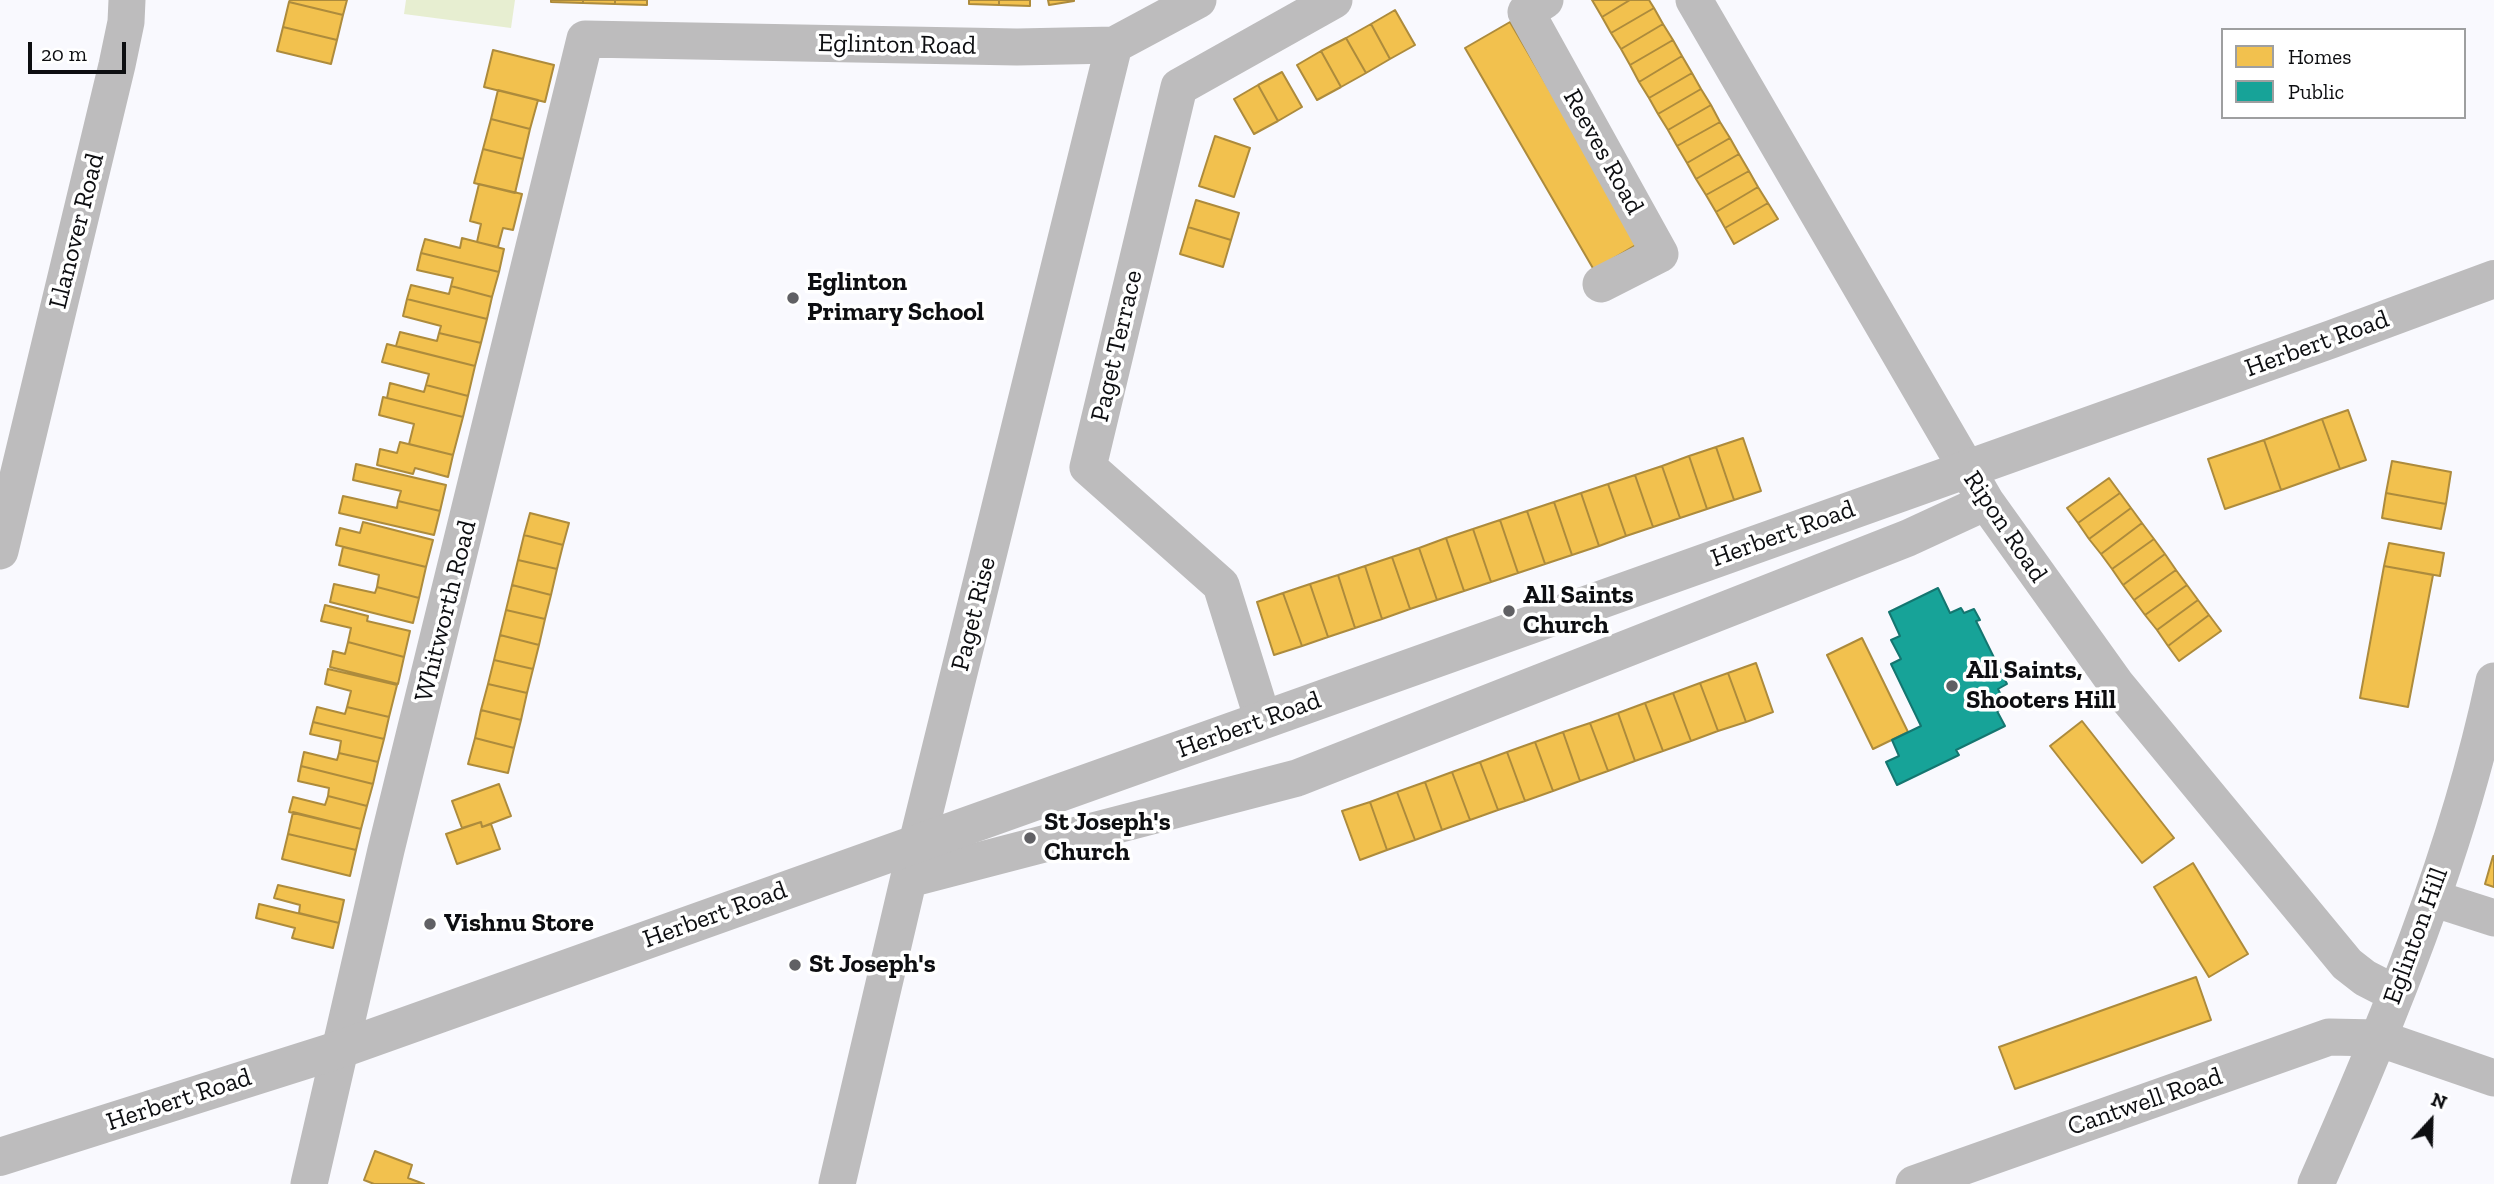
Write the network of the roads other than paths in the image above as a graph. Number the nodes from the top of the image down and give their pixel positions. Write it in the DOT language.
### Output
graph roads {
  1 [pos="127,0"];
  2 [pos="1198,0"];
  3 [pos="1334,0"];
  4 [pos="1545,0"];
  5 [pos="1694,0"];
  6 [pos="586,39"];
  7 [pos="1114,45"];
  8 [pos="2494,279"];
  9 [pos="1601,284"];
  10 [pos="11,459"];
  11 [pos="1966,469"];
  12 [pos="1986,502"];
  13 [pos="0,551"];
  14 [pos="2494,681"];
  15 [pos="1263,720"];
  16 [pos="913,861"];
  17 [pos="2432,898"];
  18 [pos="2494,918"];
  19 [pos="2396,994"];
  20 [pos="2378,1038"];
  21 [pos="341,1049"];
  22 [pos="2494,1078"];
  23 [pos="0,1157"];
  24 [pos="310,1184"];
  25 [pos="837,1184"];
  26 [pos="1914,1184"];
  27 [pos="2316,1184"];
  1 -- 10 [label="street, Llanover Road"];
  2 -- 7 [label="street, Eglinton Road"];
  3 -- 15 [label="street, Paget Terrace"];
  4 -- 9 [label="street, Reeves Road"];
  5 -- 11 [label="street, Ripon Road"];
  6 -- 7 [label="street, Eglinton Road"];
  6 -- 21 [label="street, Whitworth Road"];
  7 -- 16 [label="street, Paget Rise"];
  8 -- 11 [label="street, Herbert Road"];
  10 -- 13 [label="street, Llanover Road"];
  11 -- 12 [label="street, Ripon Road"];
  11 -- 15 [label="street, Herbert Road"];
  12 -- 16 [label="street, Herbert Road"];
  12 -- 19 [label="street, Ripon Road"];
  14 -- 17 [label="street, Eglinton Hill"];
  15 -- 16 [label="street, Herbert Road"];
  16 -- 21 [label="street, Herbert Road"];
  16 -- 25 [label="street, Paget Rise"];
  17 -- 18 [label="street"];
  17 -- 19 [label="street, Eglinton Hill"];
  19 -- 20 [label="street, Eglinton Hill"];
  20 -- 22 [label="street, Cantwell Road"];
  20 -- 26 [label="street, Cantwell Road"];
  20 -- 27 [label="street, Eglinton Hill"];
  21 -- 23 [label="street, Herbert Road"];
  21 -- 24 [label="street, Whitworth Road"];
}
